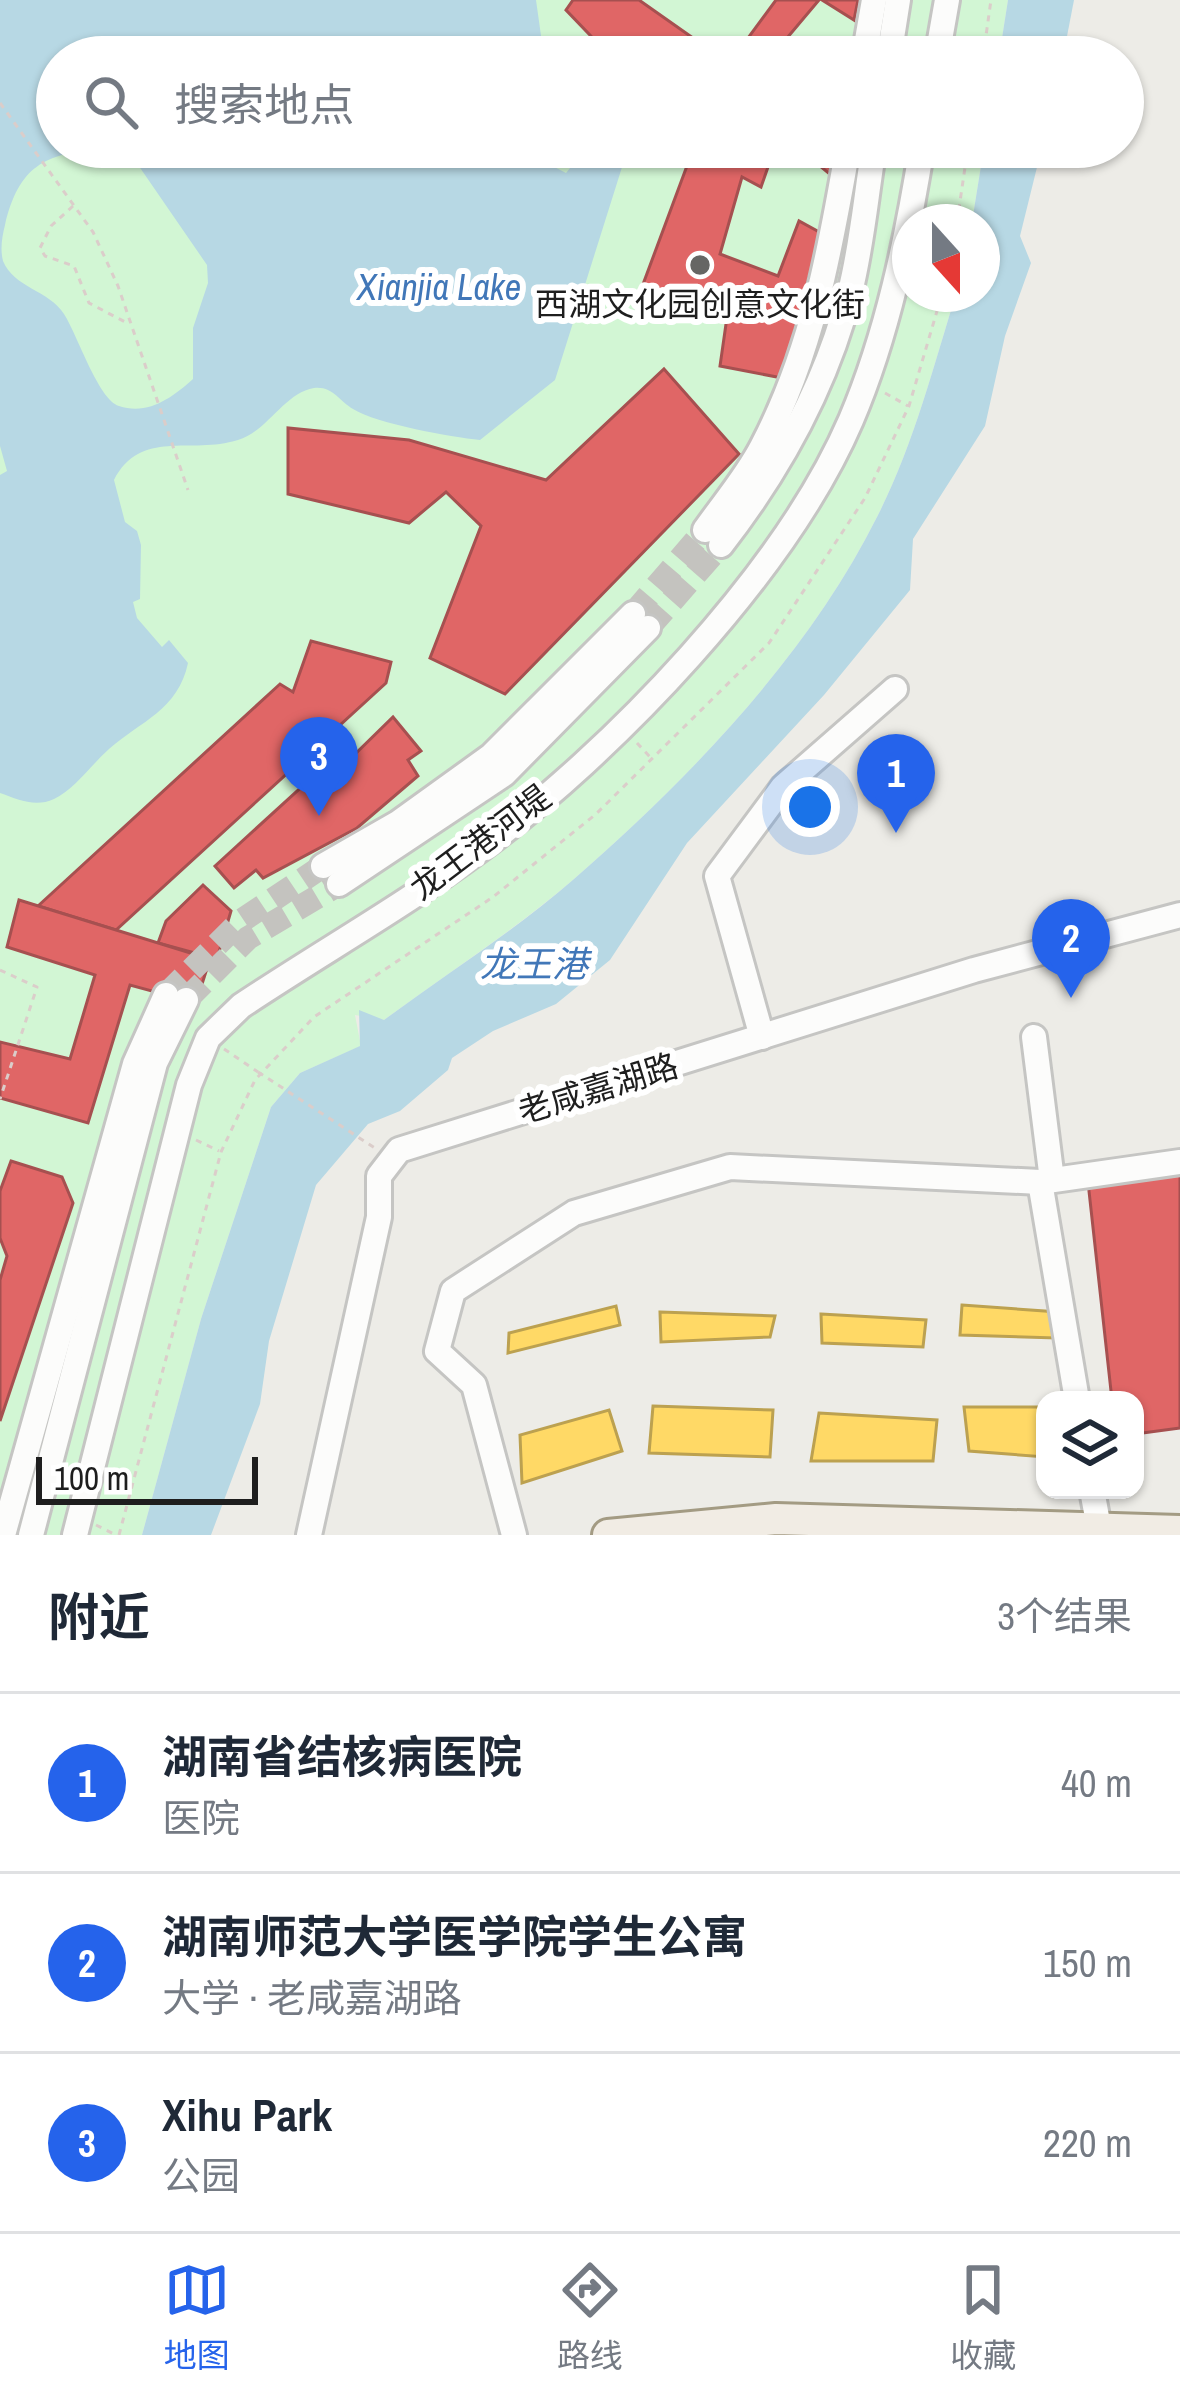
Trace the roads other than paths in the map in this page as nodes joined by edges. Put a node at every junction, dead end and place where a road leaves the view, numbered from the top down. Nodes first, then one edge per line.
1 (874, 0) edge
2 (898, 0) edge
3 (947, 0) edge
4 (868, 36) edge
5 (892, 36) edge
6 (941, 36) edge
7 (844, 168) edge
8 (871, 168) edge
9 (918, 168) edge
10 (640, 621) tunnel mouth
11 (895, 689) dead end
12 (331, 875) tunnel mouth
13 (1180, 915) edge
14 (762, 1036) junction
15 (1034, 1037) dead end
16 (1180, 1162) edge
17 (1046, 1181) junction
18 (1076, 1391) edge
19 (1094, 1499) edge
20 (1099, 1528) junction
21 (1180, 1531) edge
22 (3, 1535) edge
23 (31, 1535) edge
24 (75, 1535) edge
25 (309, 1535) edge
26 (514, 1535) edge
27 (608, 1535) edge

1 - 4 street
2 - 5 street
3 - 6 street
7 - 8 street
9 - 24 street, 龙王港河堤
10 - 12 street
11 - 14 street
13 - 14 street, 老咸嘉湖路
14 - 25 street, 老咸嘉湖路
15 - 17 street
16 - 17 street
17 - 18 street
17 - 26 street
19 - 20 street
20 - 21 main road
20 - 27 main road
22 - 23 street

